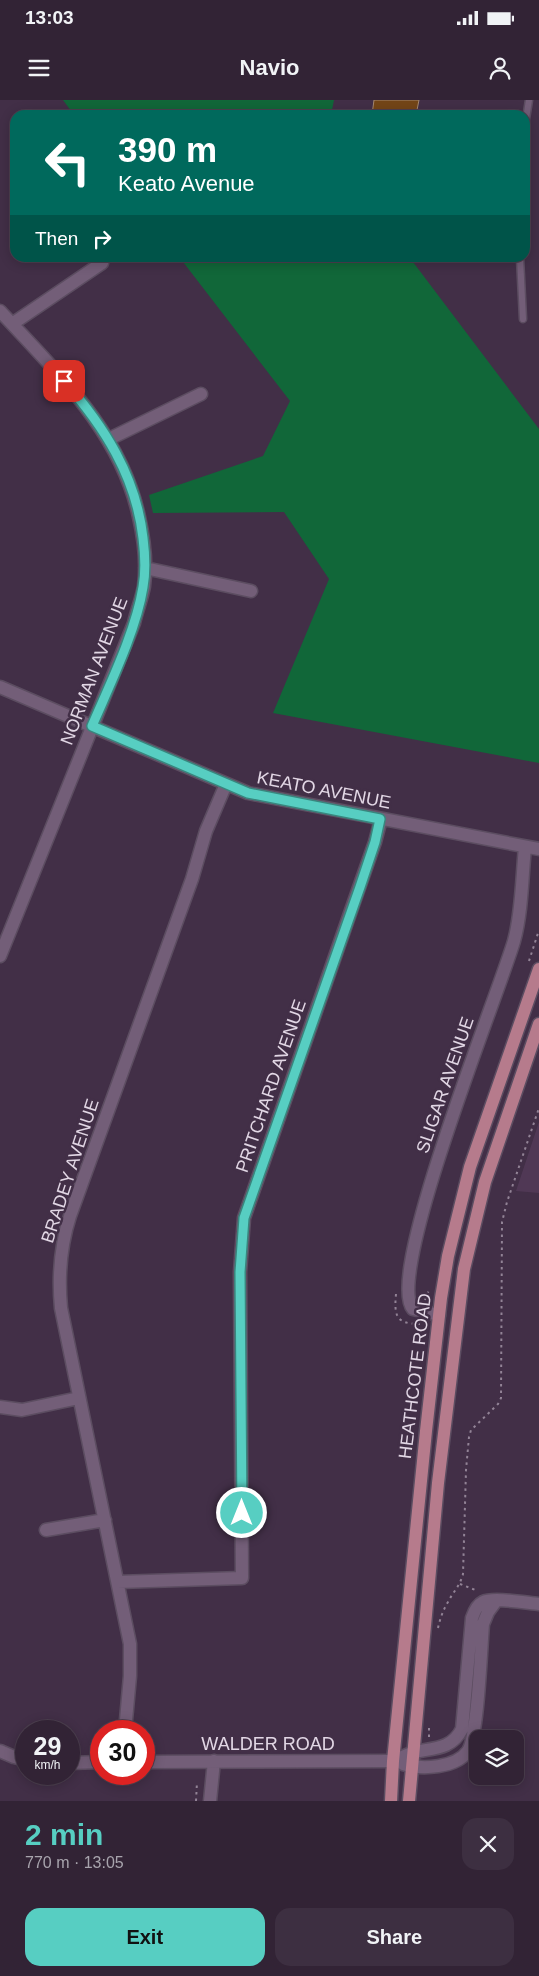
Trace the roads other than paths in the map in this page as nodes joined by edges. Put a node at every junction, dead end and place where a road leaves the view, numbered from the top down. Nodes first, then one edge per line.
1 (520, 262) edge
2 (103, 263) edge
3 (0, 311) edge
4 (523, 320) dead end
5 (12, 324) junction
6 (201, 394) dead end
7 (109, 439) junction
8 (145, 568) junction
9 (251, 591) dead end
10 (0, 687) edge
11 (92, 726) junction
12 (226, 784) junction
13 (380, 819) junction
14 (525, 847) junction
15 (539, 849) edge
16 (0, 956) edge
17 (539, 969) edge
18 (539, 1024) edge
19 (439, 1315) junction
20 (79, 1398) junction
21 (0, 1407) edge
22 (105, 1520) junction
23 (46, 1530) dead end
24 (118, 1582) junction
25 (496, 1601) junction
26 (539, 1604) edge
27 (126, 1720) edge
28 (0, 1751) edge
29 (413, 1752) junction
30 (15, 1757) edge
31 (214, 1761) junction
32 (393, 1761) junction
33 (155, 1762) edge
34 (412, 1767) junction
35 (210, 1801) edge
36 (391, 1801) edge
37 (409, 1801) edge

1 - 4 lane
2 - 5 street
3 - 5 street, NORMAN AVENUE
5 - 7 street, NORMAN AVENUE
6 - 7 street
7 - 8 street, NORMAN AVENUE
8 - 9 street
8 - 11 street, NORMAN AVENUE
10 - 11 street, KEATO AVENUE
11 - 12 street, KEATO AVENUE
11 - 16 street, NORMAN AVENUE
12 - 13 street, KEATO AVENUE
12 - 20 street, BRADEY AVENUE
13 - 14 street, KEATO AVENUE
13 - 24 street, PRITCHARD AVENUE
14 - 15 street, KEATO AVENUE
14 - 19 street, SLIGAR AVENUE
17 - 19 main road, HEATHCOTE ROAD
18 - 29 main road, HEATHCOTE ROAD
19 - 32 main road, HEATHCOTE ROAD
20 - 21 street
20 - 22 street, BRADEY AVENUE
22 - 23 street
22 - 24 street, BRADEY AVENUE
24 - 27 street, BRADEY AVENUE
25 - 26 street
25 - 29 street
25 - 34 street
28 - 30 street
29 - 32 street
29 - 34 main road, HEATHCOTE ROAD
31 - 32 street, WALDER ROAD
31 - 33 street, WALDER ROAD
31 - 35 street
32 - 34 street
32 - 36 main road, HEATHCOTE ROAD
34 - 37 main road, HEATHCOTE ROAD

